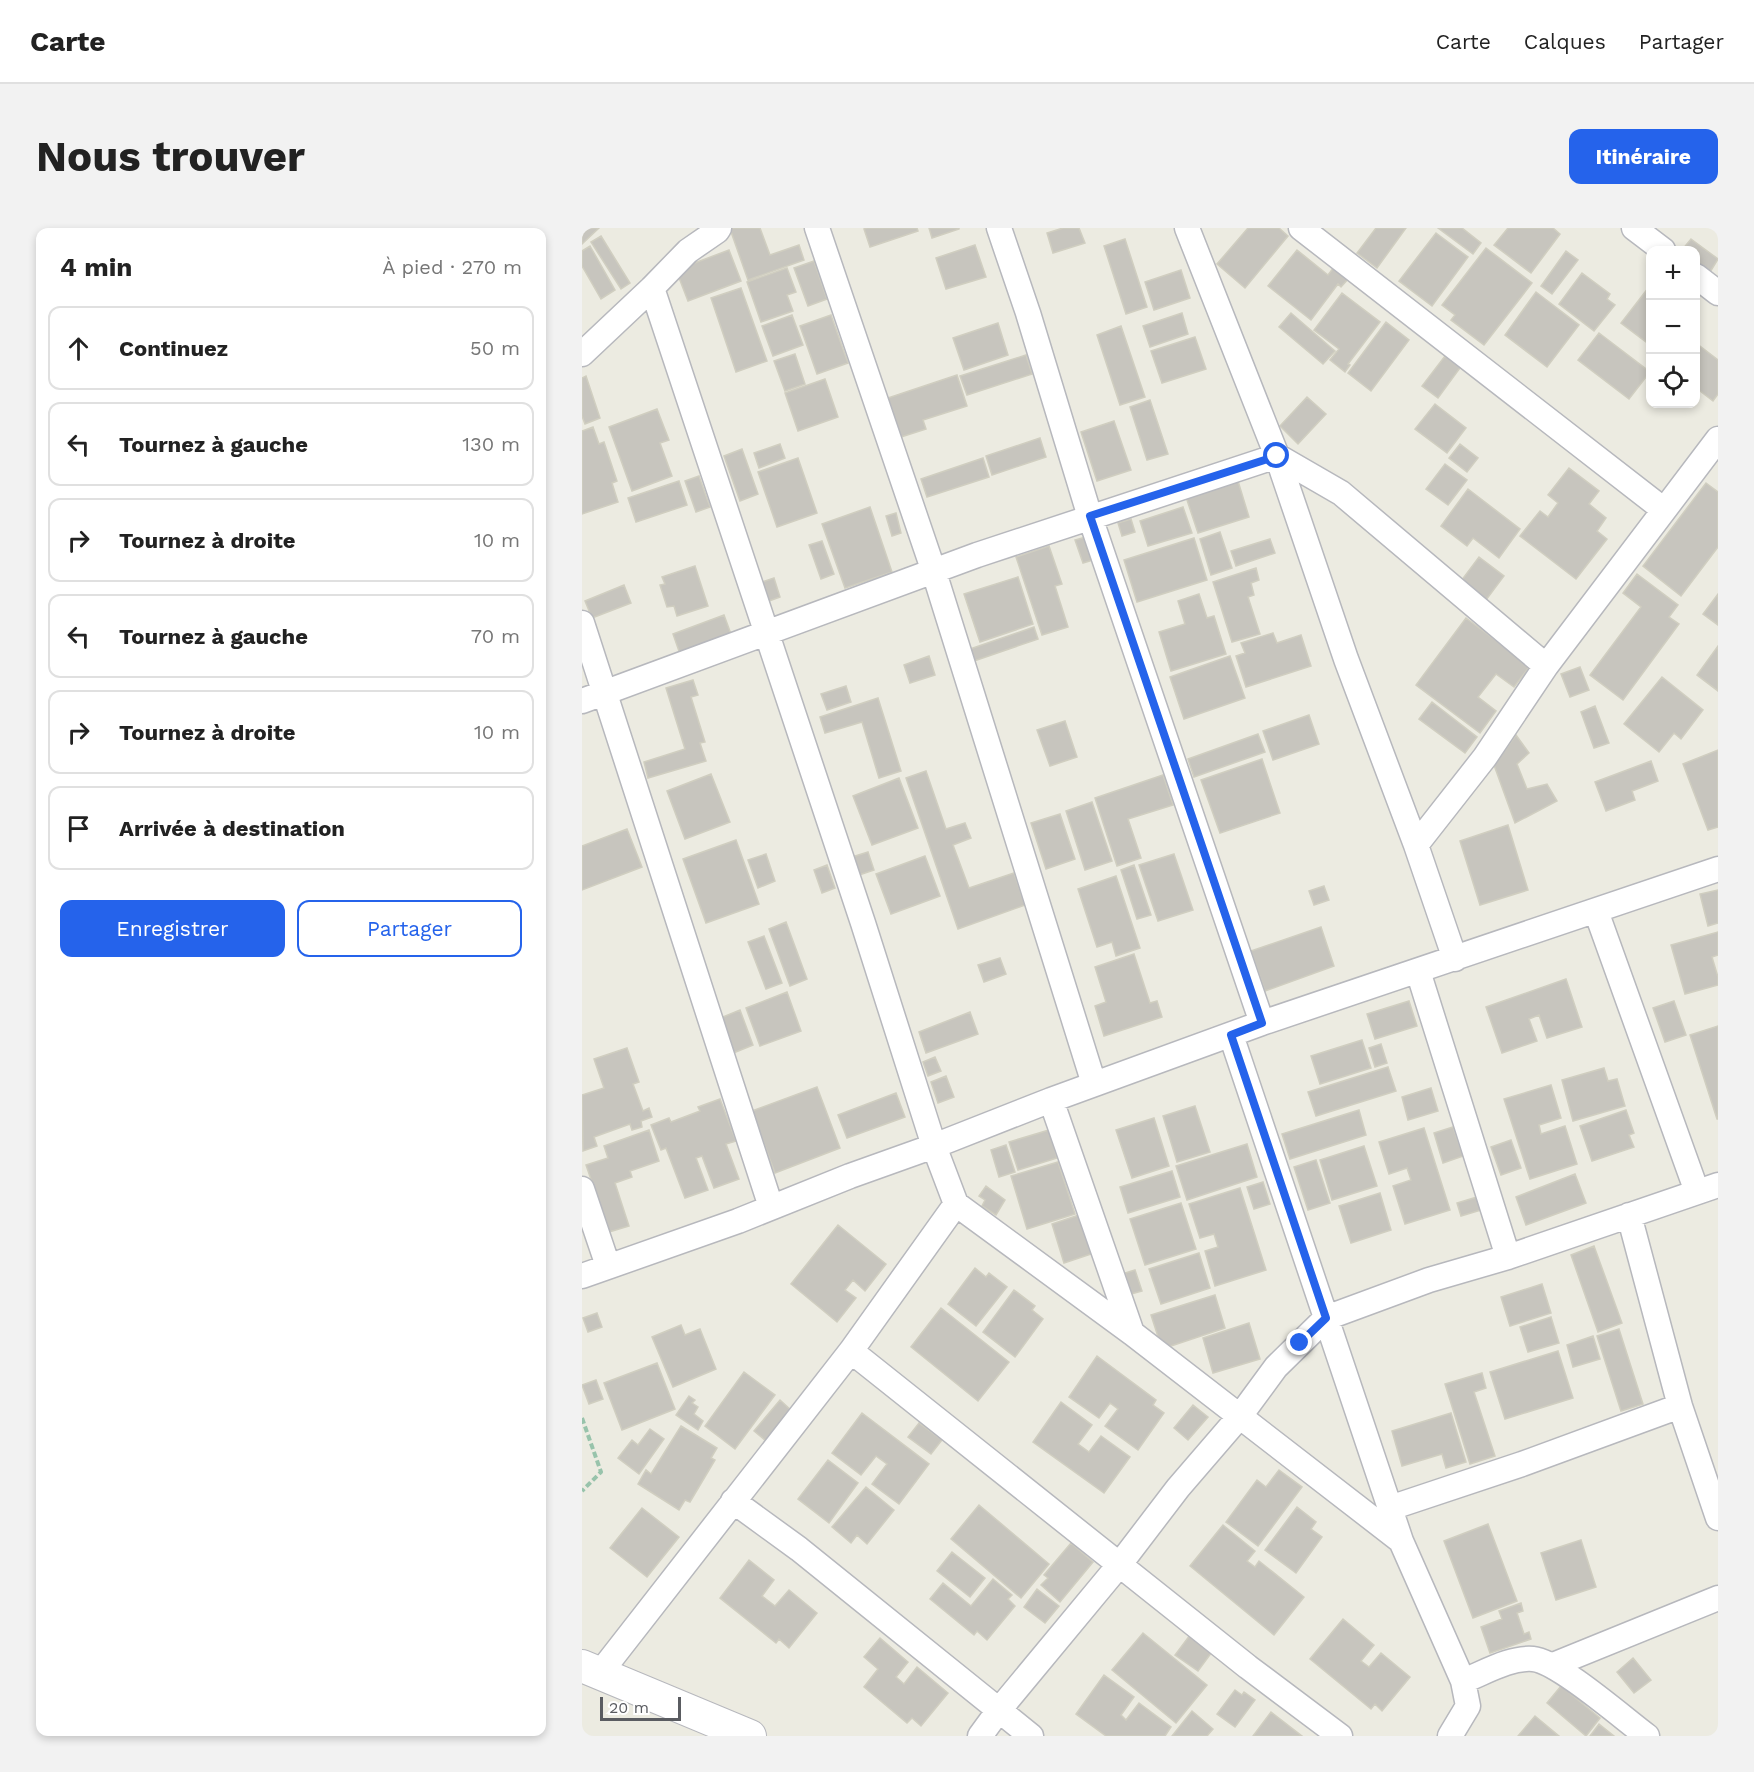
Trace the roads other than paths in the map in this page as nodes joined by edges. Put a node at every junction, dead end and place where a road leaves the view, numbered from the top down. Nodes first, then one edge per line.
1 (719, 228) edge
2 (817, 228) edge
3 (999, 228) edge
4 (1301, 228) edge
5 (1634, 228) edge
6 (1191, 231) edge
7 (1658, 246) edge
8 (1700, 280) edge
9 (652, 288) junction
10 (1718, 293) edge
11 (582, 354) edge
12 (1718, 439) edge
13 (1277, 456) junction
14 (1664, 510) junction
15 (1090, 516) junction
16 (934, 572) junction
17 (582, 623) edge
18 (766, 633) junction
19 (1546, 666) junction
20 (605, 693) junction
21 (582, 701) edge
22 (1416, 845) junction
23 (1718, 869) edge
24 (1596, 911) junction
25 (1455, 959) junction
26 (1418, 971) junction
27 (1262, 1023) junction
28 (1231, 1035) junction
29 (1094, 1084) junction
30 (1051, 1100) junction
31 (934, 1146) junction
32 (1708, 1188) edge
33 (582, 1189) edge
34 (956, 1204) junction
35 (771, 1207) junction
36 (1629, 1215) junction
37 (1508, 1257) junction
38 (608, 1266) junction
39 (582, 1276) edge
40 (1326, 1318) junction
41 (1132, 1333) junction
42 (851, 1351) junction
43 (1680, 1406) junction
44 (1240, 1416) junction
45 (733, 1501) junction
46 (1390, 1508) junction
47 (1718, 1518) edge
48 (1401, 1541) junction
49 (1120, 1564) junction
50 (1718, 1598) edge
51 (1553, 1665) junction
52 (591, 1669) edge
53 (1463, 1681) junction
54 (999, 1710) junction
55 (750, 1736) edge
56 (980, 1736) edge
57 (1031, 1736) edge
58 (1340, 1736) edge
59 (1450, 1736) edge
60 (1647, 1736) edge

1 - 9 street
2 - 16 street
3 - 15 street
4 - 14 street
5 - 7 street
6 - 13 street
8 - 10 street
9 - 11 street
9 - 18 street
12 - 14 street
13 - 15 street
13 - 19 street
13 - 22 street
14 - 19 street
15 - 16 street
15 - 27 street
16 - 18 street
16 - 29 street
17 - 20 street
18 - 20 street
18 - 31 street
19 - 22 street
20 - 21 street
20 - 35 street
22 - 25 street
23 - 24 street
24 - 25 street
24 - 32 street
25 - 26 street
26 - 27 street
26 - 37 street
27 - 28 street
28 - 29 street
28 - 40 street
29 - 30 street
30 - 31 street
30 - 41 street
31 - 34 street
31 - 35 street
32 - 36 street
33 - 38 street
34 - 41 street
34 - 42 street
35 - 38 street
36 - 37 street
36 - 43 street
37 - 40 street
38 - 39 street
40 - 44 street
40 - 46 street
41 - 44 street
42 - 45 street
42 - 49 street
43 - 46 street
43 - 47 street
44 - 48 street
44 - 49 street
45 - 52 street
45 - 54 street
46 - 48 street
48 - 53 street
49 - 54 street
49 - 58 street
50 - 51 street
51 - 53 street
51 - 60 street
52 - 55 street
53 - 59 street
54 - 56 street
54 - 57 street

